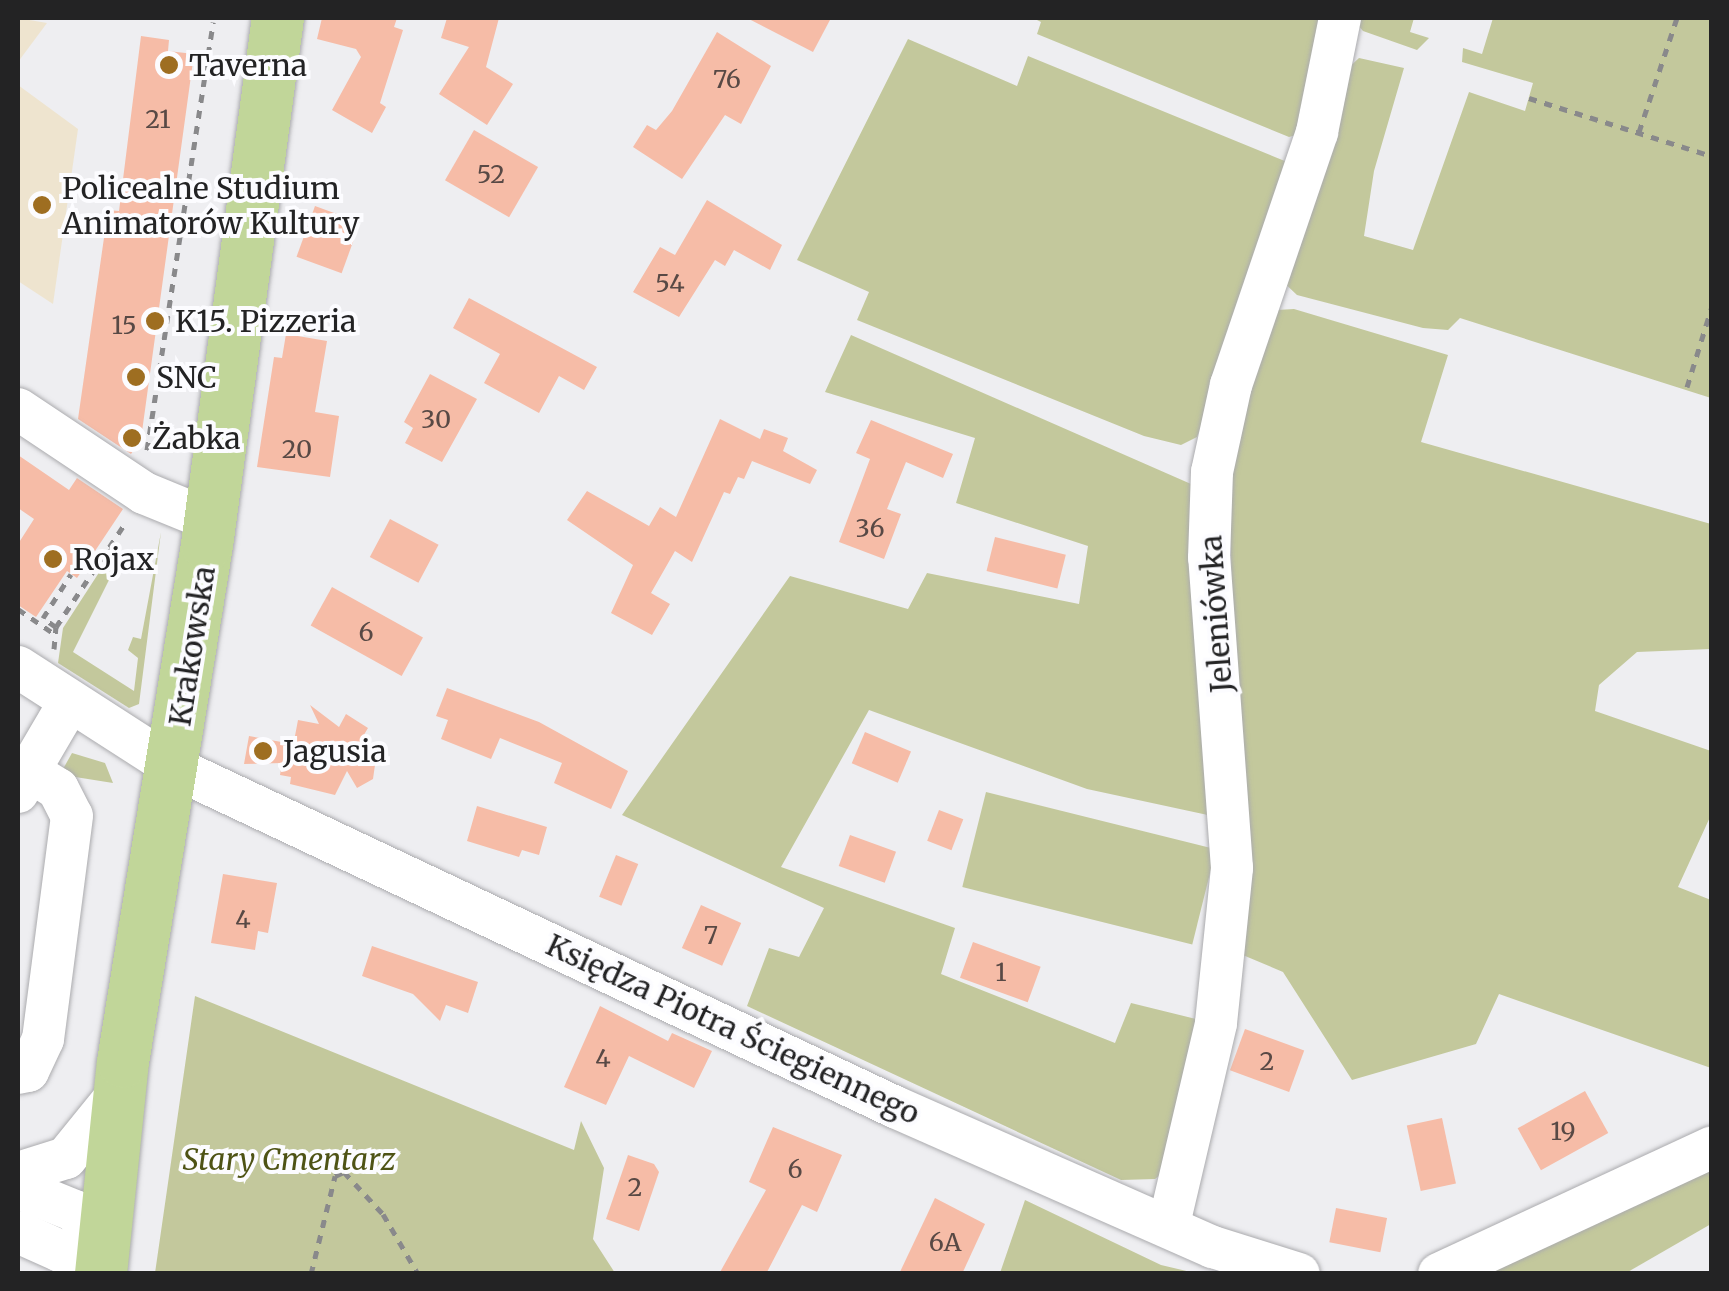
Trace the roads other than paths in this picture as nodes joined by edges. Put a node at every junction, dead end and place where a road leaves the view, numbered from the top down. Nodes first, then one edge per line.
1 (278, 18) edge
2 (1340, 18) edge
3 (18, 409) edge
4 (210, 520) junction
5 (18, 668) edge
6 (70, 701) junction
7 (174, 767) junction
8 (23, 782) edge
9 (18, 1072) edge
10 (121, 1090) junction
11 (1712, 1147) edge
12 (18, 1173) edge
13 (18, 1188) edge
14 (1169, 1224) junction
15 (18, 1233) edge
16 (103, 1261) edge
17 (44, 1274) edge
18 (1299, 1274) edge
19 (1439, 1274) edge

1 - 4 main road, Krakowska
2 - 14 street, Jeleniówka
3 - 4 street
4 - 7 main road, Krakowska
5 - 6 street, Księdza Piotra Ściegiennego
6 - 7 street, Księdza Piotra Ściegiennego
6 - 8 street
7 - 10 main road, Krakowska
7 - 14 street, Księdza Piotra Ściegiennego
8 - 9 street
10 - 12 street
10 - 16 main road, Krakowska
11 - 19 street
13 - 16 street
14 - 18 street, Księdza Piotra Ściegiennego
15 - 16 street
15 - 17 street

